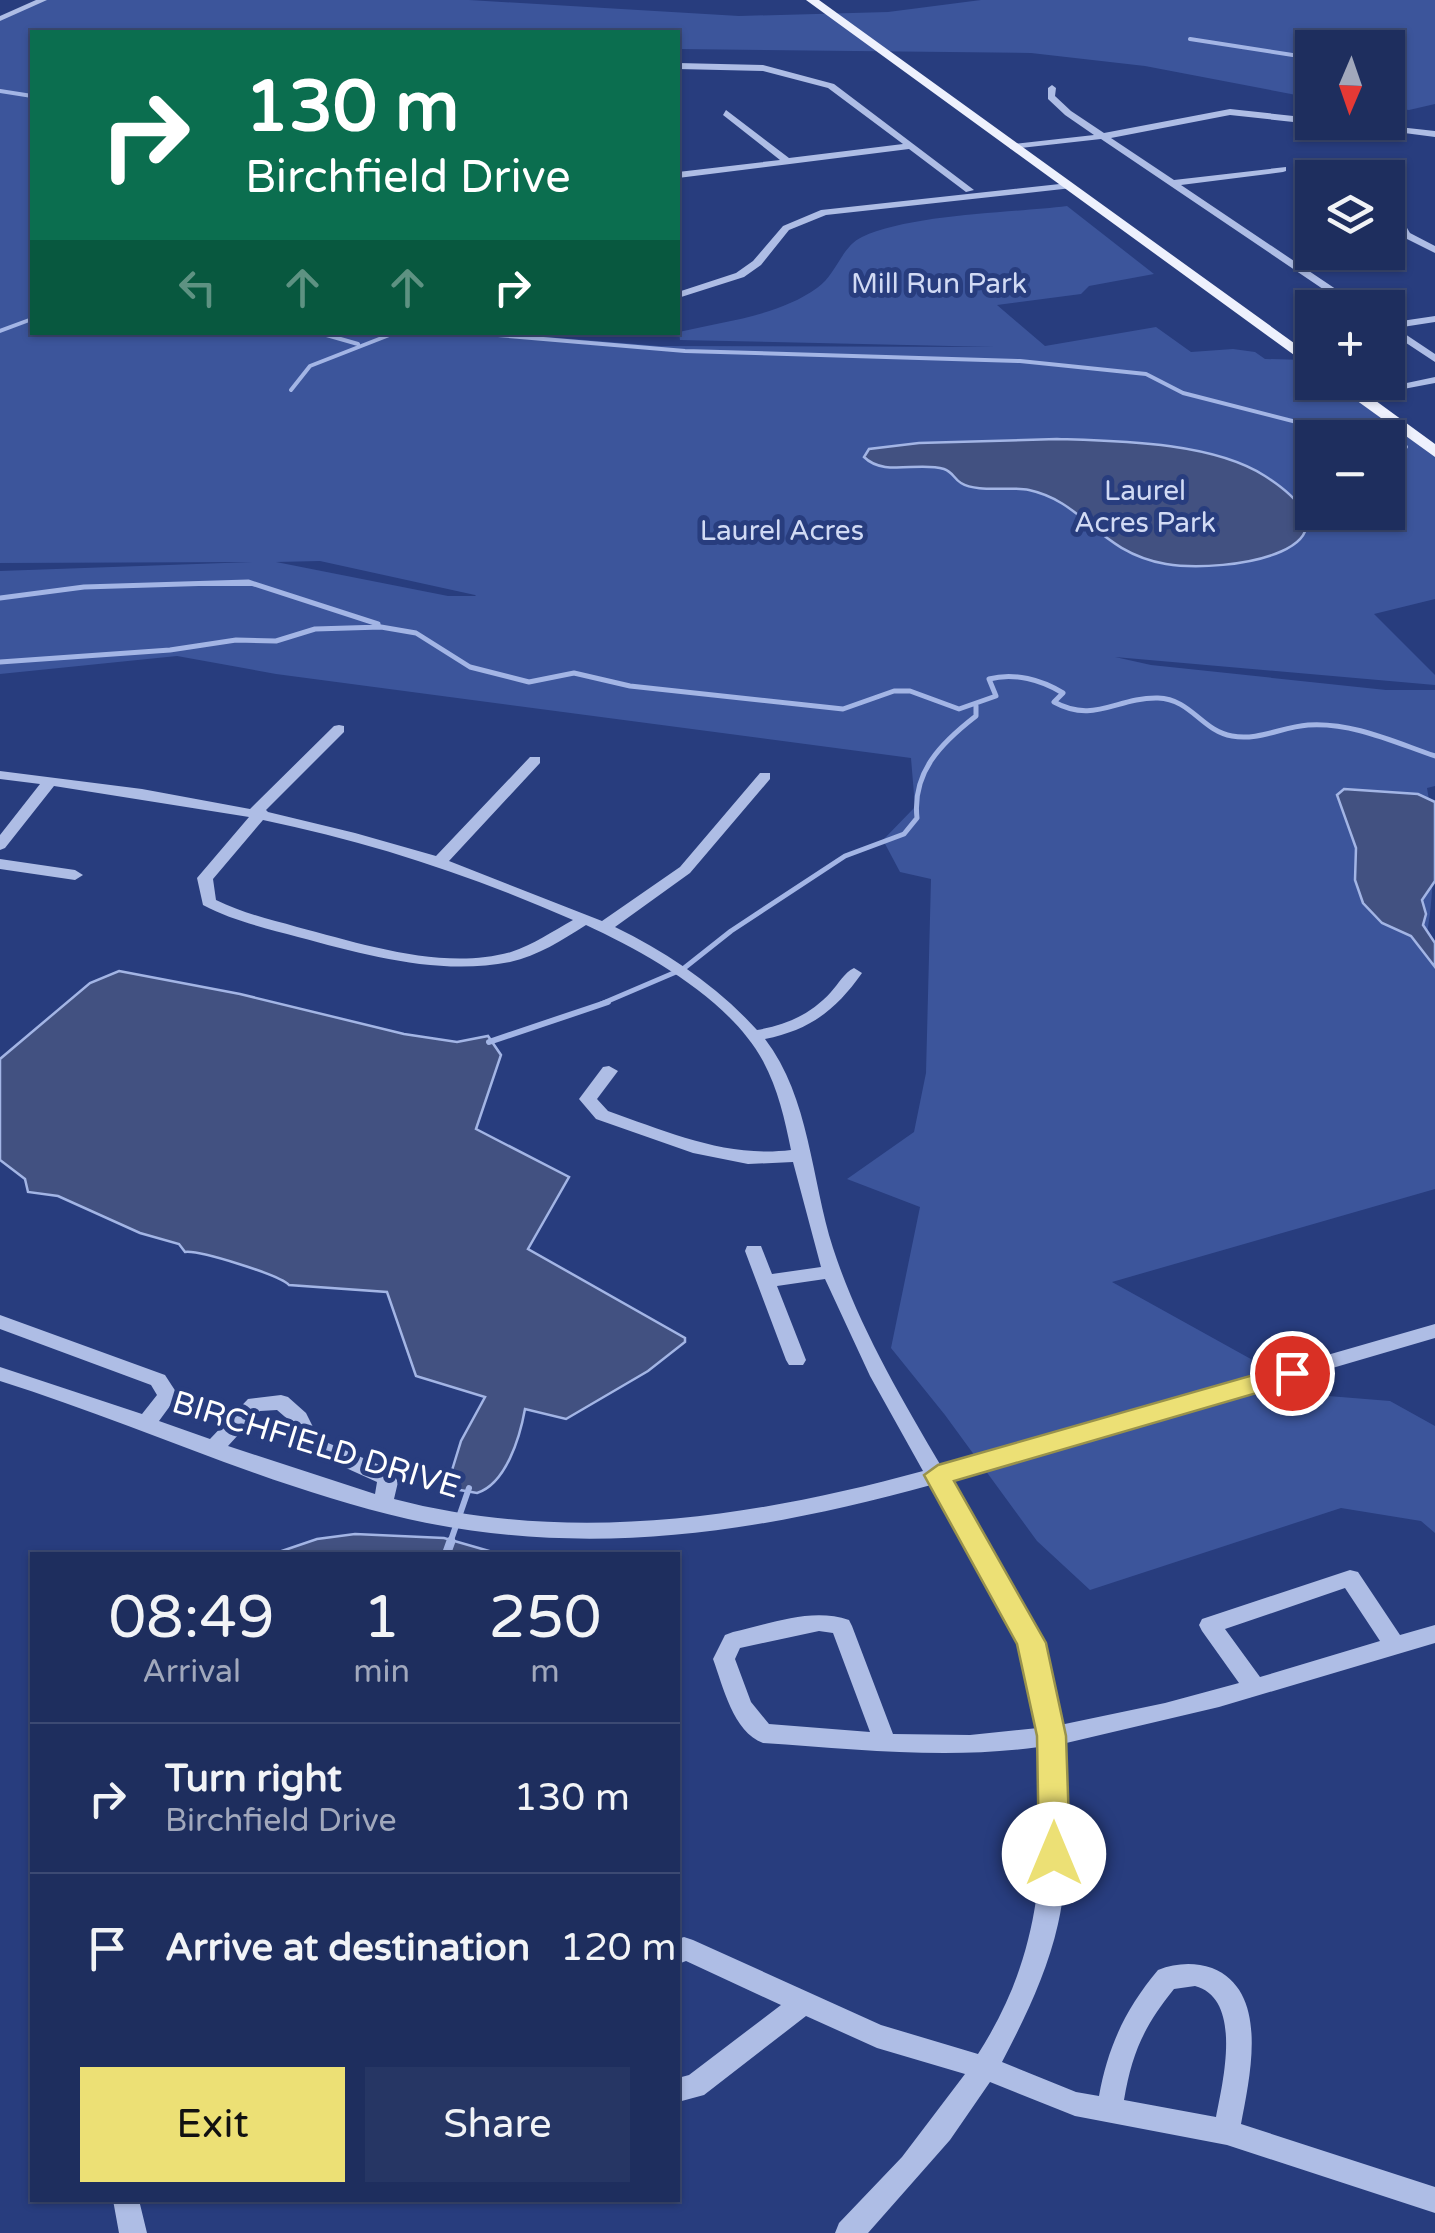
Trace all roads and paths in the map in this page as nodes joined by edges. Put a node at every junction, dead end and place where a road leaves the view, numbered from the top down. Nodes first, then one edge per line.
1 (43, 0) edge
2 (812, 0) edge
3 (0, 19) edge
4 (680, 66) edge
5 (1052, 88) dead end
6 (726, 113) dead end
7 (1295, 119) edge
8 (1405, 131) edge
9 (1435, 134) edge
10 (1105, 136) junction
11 (912, 146) junction
12 (1014, 147) junction
13 (787, 161) junction
14 (1283, 169) dead end
15 (680, 174) edge
16 (1062, 183) junction
17 (1172, 183) junction
18 (969, 190) junction
19 (890, 202) junction
20 (1405, 233) edge
21 (1435, 250) edge
22 (1332, 290) edge
23 (680, 294) edge
24 (1435, 320) edge
25 (1405, 324) edge
26 (1405, 338) edge
27 (1295, 351) edge
28 (1435, 358) edge
29 (1435, 380) edge
30 (1405, 386) edge
31 (1363, 400) edge
32 (1435, 452) edge
33 (339, 729) dead end
34 (535, 760) dead end
35 (0, 775) edge
36 (765, 776) dead end
37 (50, 781) junction
38 (258, 813) junction
39 (0, 845) edge
40 (439, 862) junction
41 (0, 864) edge
42 (75, 875) dead end
43 (585, 919) junction
44 (604, 927) junction
45 (854, 974) dead end
46 (753, 1036) junction
47 (609, 1070) dead end
48 (801, 1155) junction
49 (754, 1251) dead end
50 (832, 1272) junction
51 (766, 1281) junction
52 (0, 1322) edge
53 (1435, 1331) edge
54 (796, 1360) dead end
55 (0, 1374) edge
56 (144, 1424) junction
57 (215, 1447) junction
58 (938, 1475) junction
59 (382, 1503) junction
60 (1435, 1634) edge
61 (1396, 1645) junction
62 (1254, 1686) junction
63 (1052, 1736) junction
64 (884, 1740) junction
65 (680, 1951) edge
66 (802, 2004) junction
67 (984, 2069) junction
68 (680, 2090) edge
69 (1108, 2112) junction
70 (1228, 2132) junction
71 (1435, 2200) edge
72 (126, 2202) edge
73 (134, 2233) edge
74 (850, 2233) edge

1 - 3 street
2 - 12 main road
4 - 11 street
5 - 10 street
6 - 13 street
7 - 10 street
8 - 9 street
10 - 12 street
10 - 17 street
11 - 13 street
11 - 18 street
12 - 16 main road
13 - 15 street
14 - 17 street
16 - 18 street
16 - 19 street
16 - 27 main road
17 - 22 street
18 - 19 street
19 - 23 street
20 - 21 street
24 - 25 street
26 - 28 street
29 - 30 street
31 - 32 main road
33 - 38 street
34 - 40 street
35 - 37 street
36 - 44 street
37 - 38 street
37 - 39 street
38 - 40 street
38 - 43 street
40 - 43 street
41 - 42 street
43 - 44 street
44 - 46 street
45 - 46 street
46 - 48 street
47 - 48 street
48 - 50 street
49 - 51 street
50 - 51 street
50 - 58 street
51 - 54 street
52 - 56 street
53 - 58 street, BIRCHFIELD DRIVE
55 - 56 street, BIRCHFIELD DRIVE
56 - 57 street, BIRCHFIELD DRIVE
57 - 59 street, BIRCHFIELD DRIVE
57 - 59 street
58 - 59 street, BIRCHFIELD DRIVE
58 - 63 street
60 - 61 street
61 - 62 street
61 - 62 street
62 - 63 street
63 - 64 street
63 - 67 street
64 - 64 street
65 - 66 street
66 - 67 street
66 - 68 street
67 - 69 street
67 - 74 street
69 - 70 street
69 - 70 street
70 - 71 street
72 - 73 street

